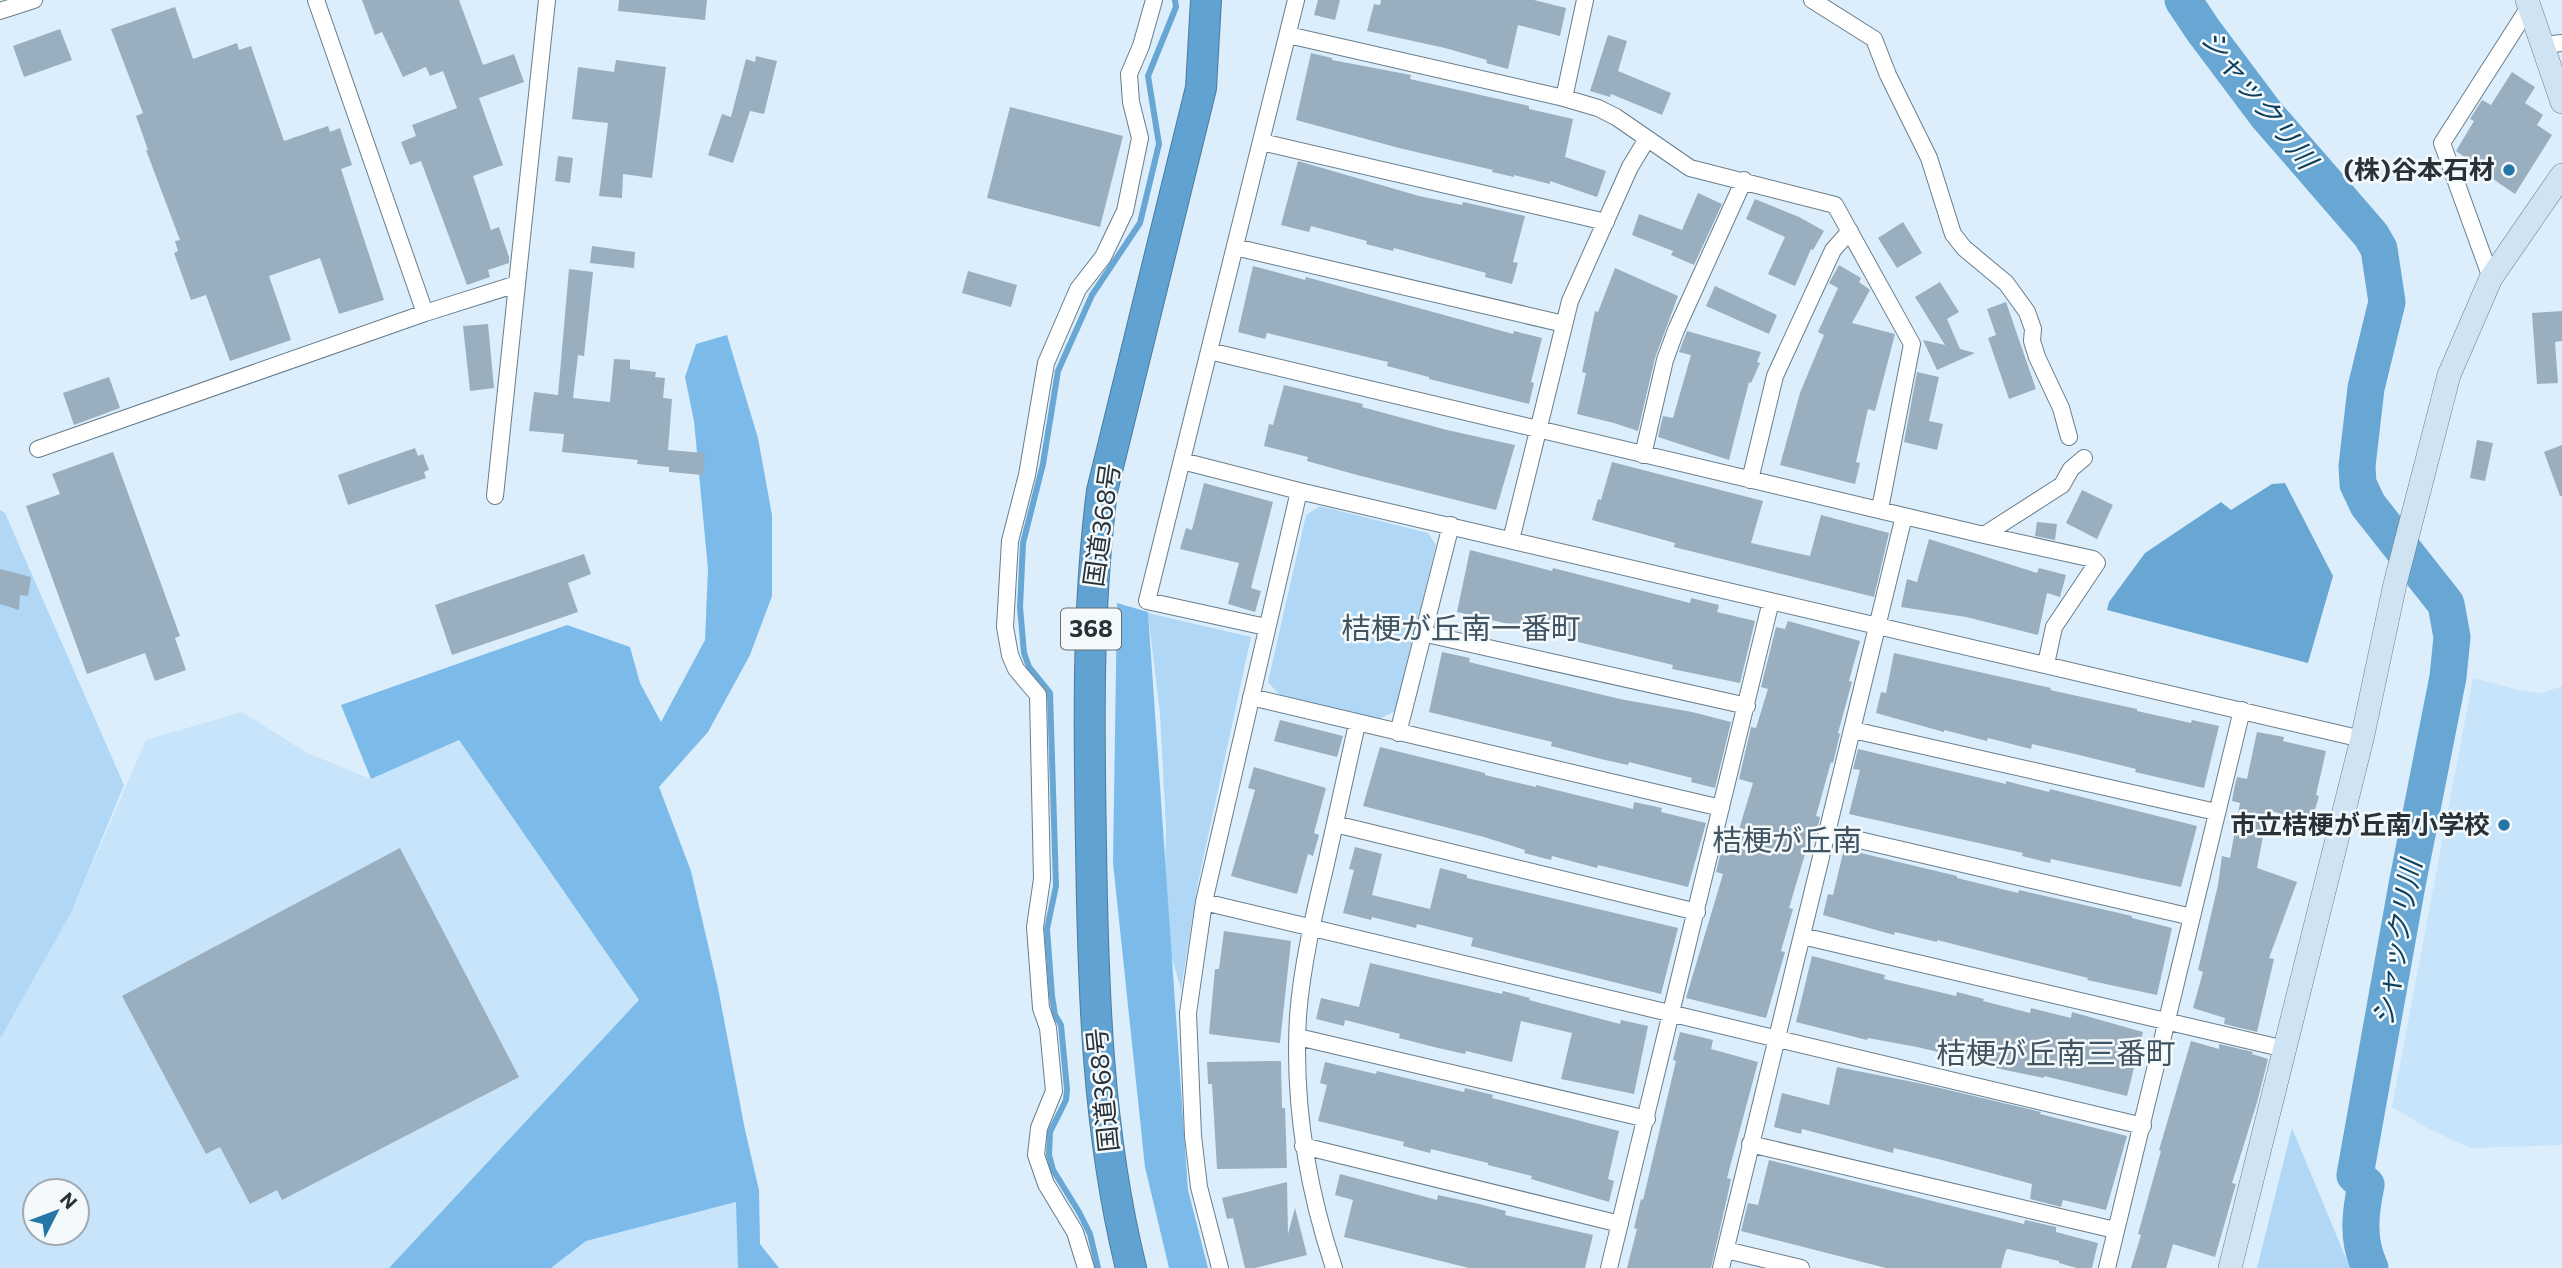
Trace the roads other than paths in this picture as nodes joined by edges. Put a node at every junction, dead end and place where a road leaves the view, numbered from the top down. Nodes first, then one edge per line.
1 (33, 0) edge
2 (316, 0) edge
3 (547, 0) edge
4 (1154, 0) edge
5 (1206, 0) edge
6 (1296, 0) edge
7 (1585, 0) edge
8 (1812, 0) edge
9 (2528, 3) edge
10 (0, 11) edge
11 (1288, 35) junction
12 (2552, 44) edge
13 (1564, 98) junction
14 (2562, 102) edge
15 (1647, 139) junction
16 (1261, 142) junction
17 (2562, 174) edge
18 (1744, 180) junction
19 (1606, 222) junction
20 (1850, 231) junction
21 (1235, 247) junction
22 (2491, 278) junction
23 (517, 284) junction
24 (425, 313) junction
25 (1564, 324) junction
26 (1209, 351) junction
27 (1537, 430) junction
28 (2069, 437) dead end
29 (38, 449) dead end
30 (1643, 455) junction
31 (2084, 458) dead end
32 (1182, 461) junction
33 (1750, 480) junction
34 (1299, 491) junction
35 (495, 496) dead end
36 (1880, 509) junction
37 (1904, 516) junction
38 (1451, 526) junction
39 (1984, 535) junction
40 (1511, 540) junction
41 (1771, 601) junction
42 (1266, 627) junction
43 (1877, 627) junction
44 (1422, 633) junction
45 (2046, 664) junction
46 (1251, 697) junction
47 (1747, 706) junction
48 (2242, 710) junction
49 (1357, 724) junction
50 (1853, 730) junction
51 (1398, 733) junction
52 (2362, 739) junction
53 (1721, 808) junction
54 (2216, 811) junction
55 (1335, 824) junction
56 (1829, 833) junction
57 (1204, 902) junction
58 (1697, 912) junction
59 (2192, 917) junction
60 (1311, 928) junction
61 (1802, 936) junction
62 (1671, 1014) junction
63 (2166, 1021) junction
64 (1298, 1037) junction
65 (1777, 1040) junction
66 (2286, 1049) junction
67 (1647, 1119) junction
68 (2143, 1126) junction
69 (1750, 1144) junction
70 (1303, 1146) junction
71 (1620, 1224) junction
72 (2115, 1230) junction
73 (1726, 1250) junction
74 (1334, 1267) edge
75 (1086, 1268) edge
76 (1131, 1268) edge
77 (1220, 1268) edge
78 (1609, 1268) edge
79 (1721, 1268) edge
80 (1801, 1268) edge
81 (2107, 1268) edge
82 (2230, 1268) edge

1 - 10 street
2 - 24 street
3 - 23 street
4 - 75 street
5 - 76 highway, 国道368号 / 368
6 - 11 street
7 - 13 street
8 - 28 street
9 - 12 street
9 - 22 street
11 - 13 street
11 - 16 street
12 - 14 street
13 - 15 street
15 - 18 street
15 - 19 street
16 - 19 street
16 - 21 street
17 - 22 street
18 - 20 street
18 - 30 street
19 - 25 street
20 - 33 street
20 - 36 street
21 - 25 street
21 - 26 street
22 - 52 street
23 - 24 street
23 - 35 street
24 - 29 street
25 - 27 street
26 - 27 street
26 - 32 street
27 - 30 street
27 - 40 street
30 - 33 street
31 - 39 street
32 - 34 street
32 - 42 street
33 - 36 street
34 - 38 street
34 - 42 street
36 - 37 street
37 - 39 street
37 - 43 street
38 - 40 street
38 - 44 street
39 - 45 street
40 - 41 street
41 - 43 street
41 - 47 street
42 - 46 street
43 - 45 street
43 - 50 street
44 - 47 street
44 - 51 street
45 - 48 street
46 - 49 street
46 - 57 street
47 - 53 street
48 - 52 street
48 - 54 street
49 - 51 street
49 - 55 street
50 - 54 street
50 - 56 street
51 - 53 street
52 - 66 street
53 - 58 street
54 - 59 street
55 - 58 street
55 - 60 street
56 - 59 street
56 - 61 street
57 - 60 street
57 - 77 street
58 - 62 street
59 - 63 street
60 - 62 street
60 - 64 street
61 - 63 street
61 - 65 street
62 - 65 street
62 - 67 street
63 - 66 street
63 - 68 street
64 - 67 street
64 - 70 street
65 - 68 street
65 - 69 street
66 - 82 street
67 - 71 street
68 - 72 street
69 - 72 street
69 - 73 street
70 - 71 street
70 - 74 street
71 - 78 street
72 - 81 street
73 - 79 street
73 - 80 street

